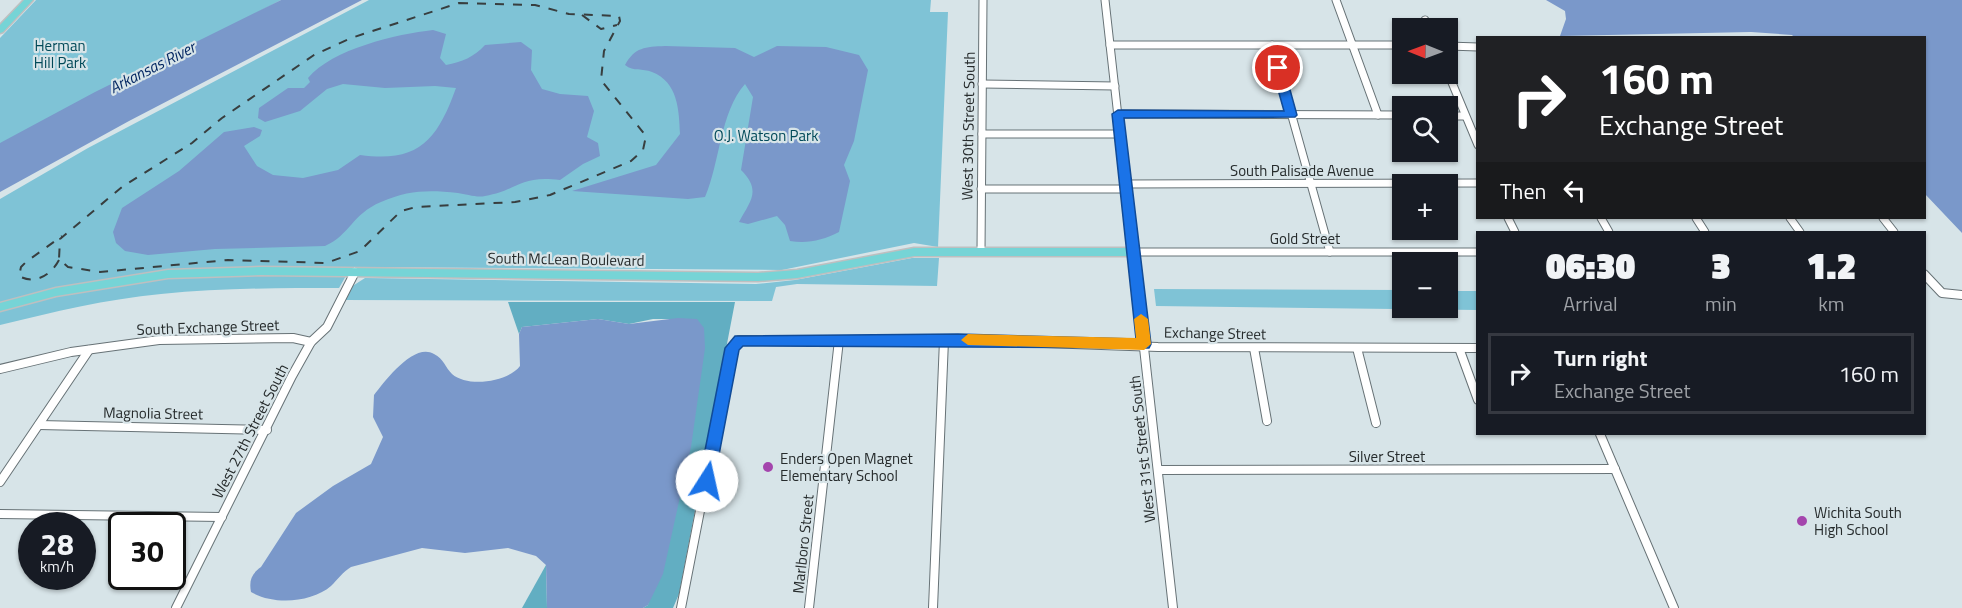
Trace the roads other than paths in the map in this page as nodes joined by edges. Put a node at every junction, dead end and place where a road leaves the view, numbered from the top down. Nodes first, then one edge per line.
1 (29, 0) edge
2 (983, 0) edge
3 (1105, 0) edge
4 (1335, 0) edge
5 (0, 30) edge
6 (1110, 45) junction
7 (1272, 45) junction
8 (1353, 45) junction
9 (1392, 45) edge
10 (1458, 46) edge
11 (1476, 47) edge
12 (982, 84) junction
13 (1452, 84) edge
14 (1115, 86) junction
15 (1118, 114) junction
16 (1291, 115) junction
17 (1378, 115) junction
18 (1392, 115) edge
19 (1458, 116) edge
20 (1465, 116) junction
21 (982, 134) junction
22 (1120, 134) junction
23 (1476, 139) edge
24 (1476, 183) edge
25 (1312, 184) junction
26 (1126, 187) junction
27 (981, 189) junction
28 (1884, 219) edge
29 (1893, 231) edge
30 (981, 251) junction
31 (1133, 252) junction
32 (1330, 252) junction
33 (1476, 252) edge
34 (355, 272) junction
35 (1926, 276) edge
36 (1962, 295) edge
37 (0, 307) edge
38 (839, 340) junction
39 (944, 340) junction
40 (311, 342) junction
41 (1144, 344) junction
42 (1254, 348) junction
43 (1357, 348) junction
44 (1459, 348) junction
45 (1476, 348) edge
46 (90, 350) junction
47 (0, 369) edge
48 (1476, 395) edge
49 (1267, 421) dead end
50 (1376, 423) dead end
51 (39, 425) junction
52 (267, 429) junction
53 (1600, 435) edge
54 (1615, 469) junction
55 (1158, 470) junction
56 (0, 482) edge
57 (0, 514) edge
58 (222, 517) junction
59 (176, 608) edge
60 (681, 608) edge
61 (809, 608) edge
62 (933, 608) edge
63 (1173, 608) edge
64 (1674, 608) edge

1 - 5 main road
2 - 12 street, West 30th Street South
3 - 6 street, West 31st Street South
4 - 8 street
6 - 7 street
6 - 14 street, West 31st Street South
7 - 8 street
7 - 16 street
8 - 9 street
8 - 17 street
10 - 11 street
12 - 14 street
12 - 21 street, West 30th Street South
13 - 20 street
14 - 15 street, West 31st Street South
15 - 16 street
15 - 22 street, West 31st Street South
16 - 17 street
16 - 25 street
17 - 18 street
19 - 20 street
20 - 23 street
21 - 22 street
21 - 27 street, West 30th Street South
22 - 26 street, West 31st Street South
24 - 25 street, South Palisade Avenue
25 - 26 street, South Palisade Avenue
25 - 32 street
26 - 27 street, South Palisade Avenue
26 - 31 street, West 31st Street South
27 - 30 street, West 30th Street South
28 - 29 street
30 - 31 main road, South McLean Boulevard
30 - 34 main road, South McLean Boulevard
31 - 32 street, Gold Street
31 - 41 street, West 31st Street South
32 - 33 street, Gold Street
34 - 37 main road, South McLean Boulevard
34 - 40 street, West 27th Street South
35 - 36 street
38 - 39 street, Exchange Street
38 - 60 street, Exchange Street
38 - 61 street, Marlboro Street
39 - 41 street, Exchange Street
39 - 62 street
40 - 46 street, South Exchange Street
40 - 52 street, West 27th Street South
41 - 42 street, Exchange Street
41 - 55 street, West 31st Street South
42 - 43 street, Exchange Street
42 - 49 street
43 - 44 street, Exchange Street
43 - 50 street
44 - 45 street, Exchange Street
44 - 48 street
46 - 47 street, South Exchange Street
46 - 51 street
51 - 52 street, Magnolia Street
51 - 56 street
52 - 58 street, West 27th Street South
53 - 54 street
54 - 55 street, Silver Street
54 - 64 street
55 - 63 street, West 31st Street South
57 - 58 street
58 - 59 street, West 27th Street South

